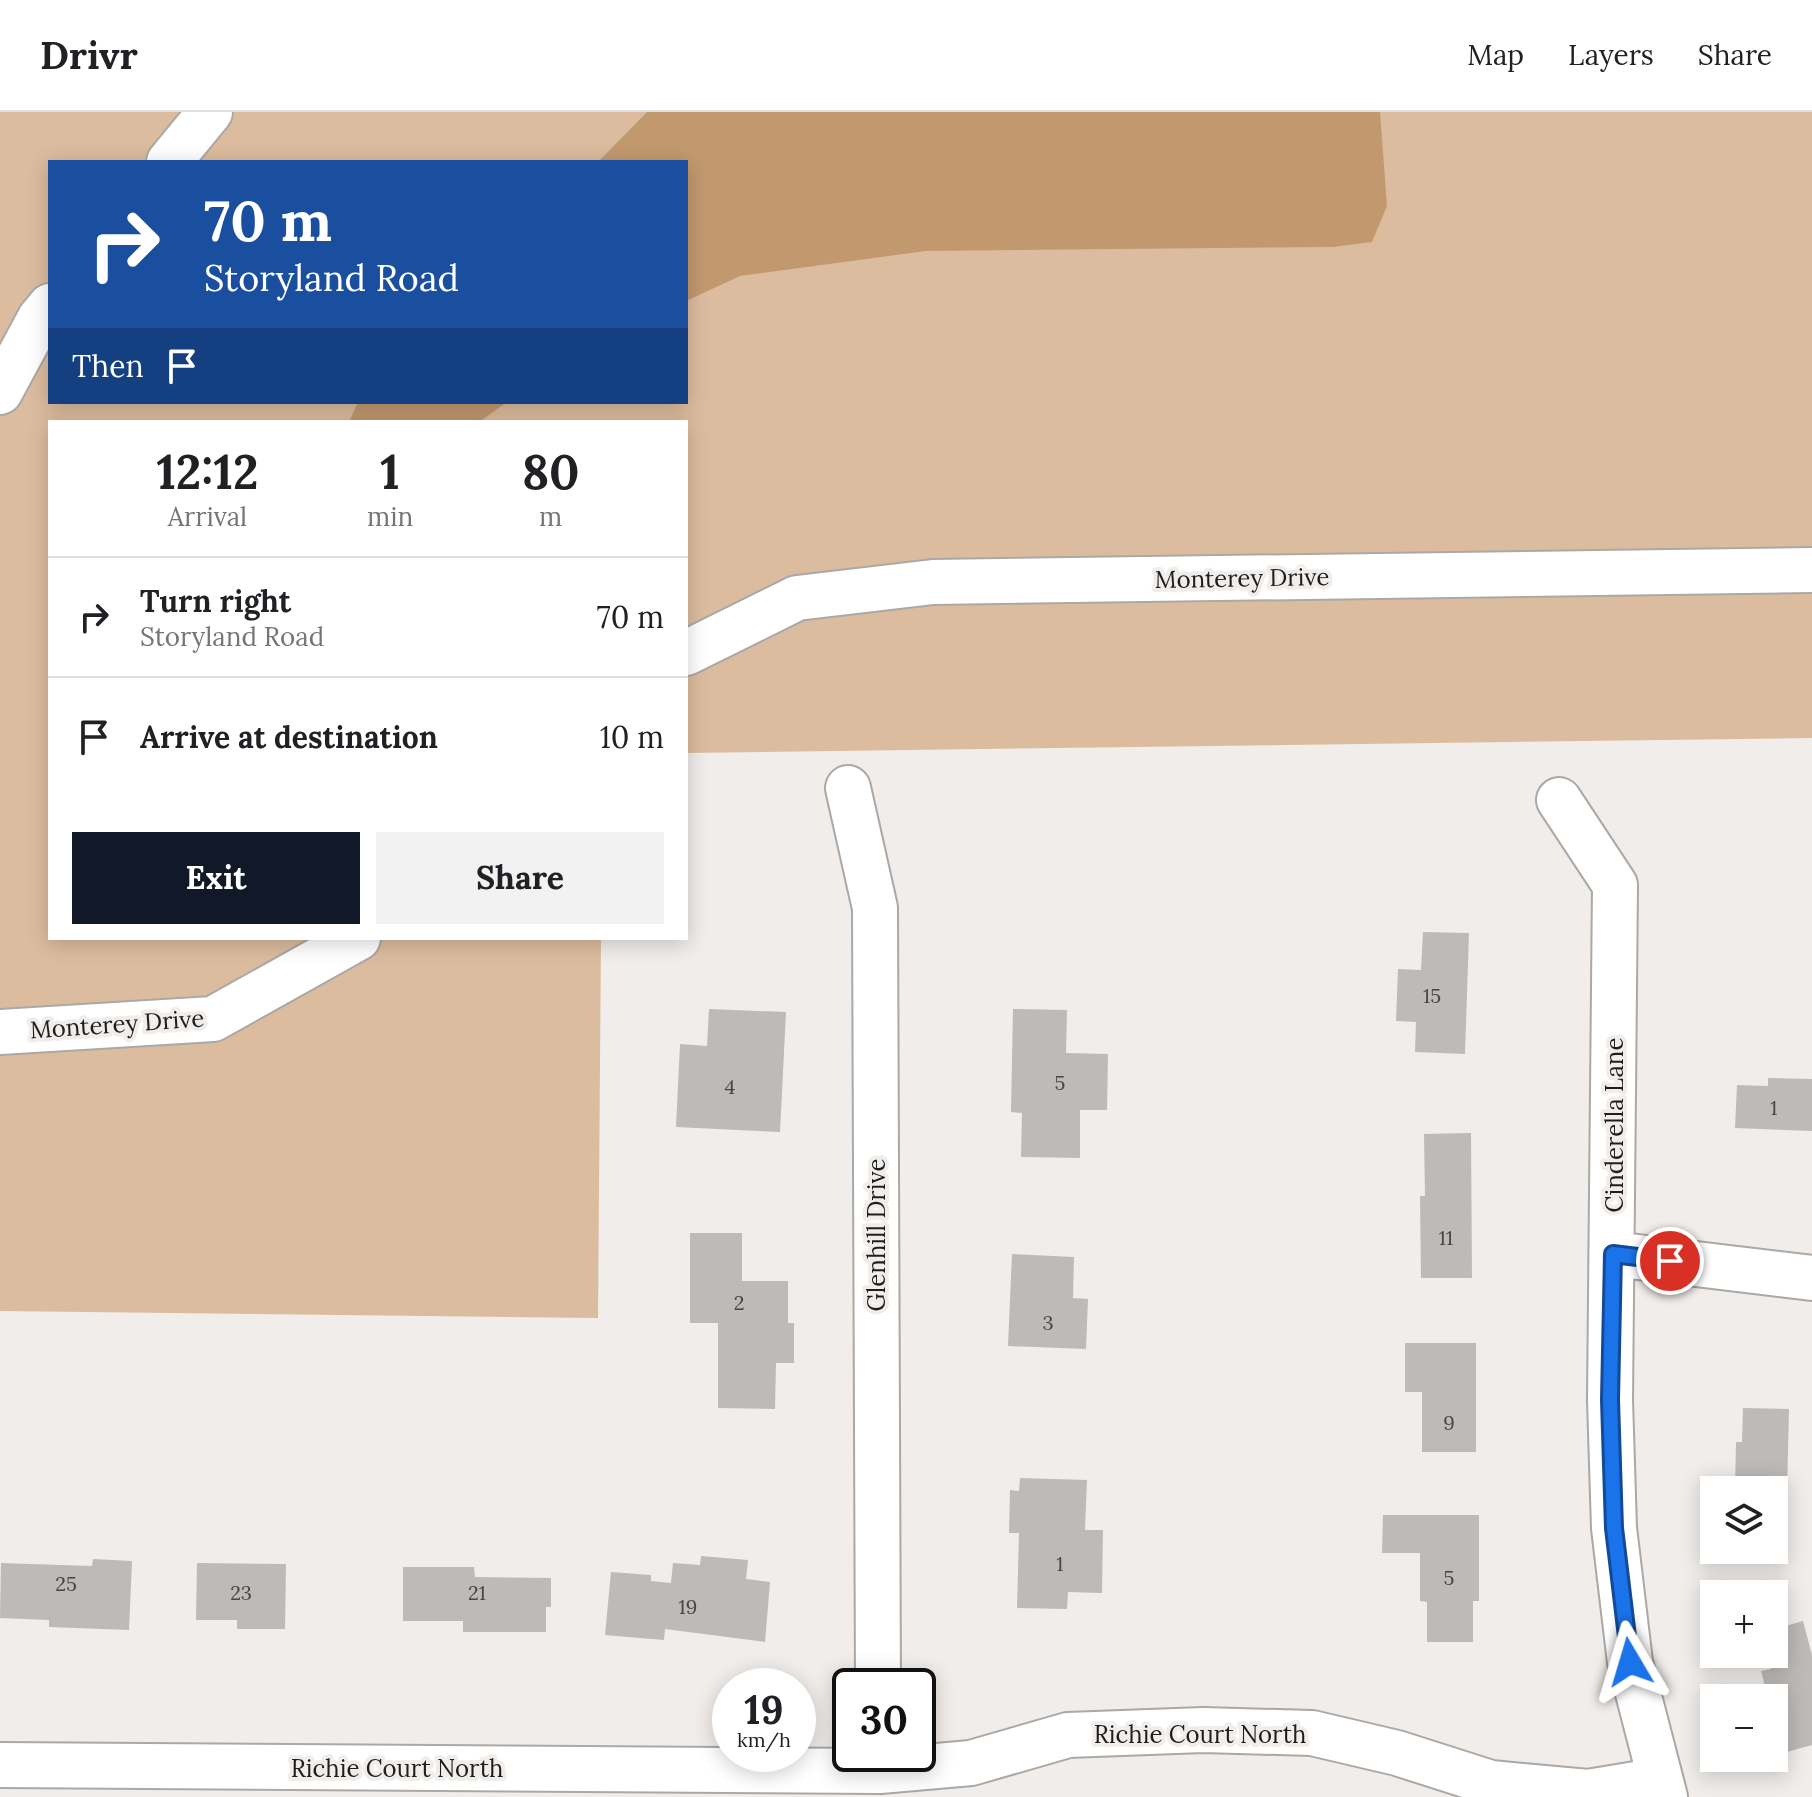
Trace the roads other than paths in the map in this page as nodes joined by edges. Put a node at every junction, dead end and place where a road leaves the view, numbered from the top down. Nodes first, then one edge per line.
1 (210, 112) edge
2 (171, 160) edge
3 (48, 308) edge
4 (0, 392) edge
5 (1812, 570) edge
6 (688, 652) edge
7 (848, 788) dead end
8 (1559, 800) dead end
9 (354, 940) edge
10 (0, 1032) edge
11 (1613, 1254) junction
12 (1812, 1278) edge
13 (878, 1668) edge
14 (936, 1763) edge
15 (0, 1765) edge
16 (832, 1768) edge
17 (1663, 1788) edge

1 - 2 street
3 - 4 street
5 - 6 street, Monterey Drive
7 - 13 street, Glenhill Drive
8 - 11 street, Cinderella Lane
9 - 10 street, Monterey Drive
11 - 12 street
11 - 17 street, Cinderella Lane
14 - 17 street, Richie Court North
15 - 16 street, Richie Court North

